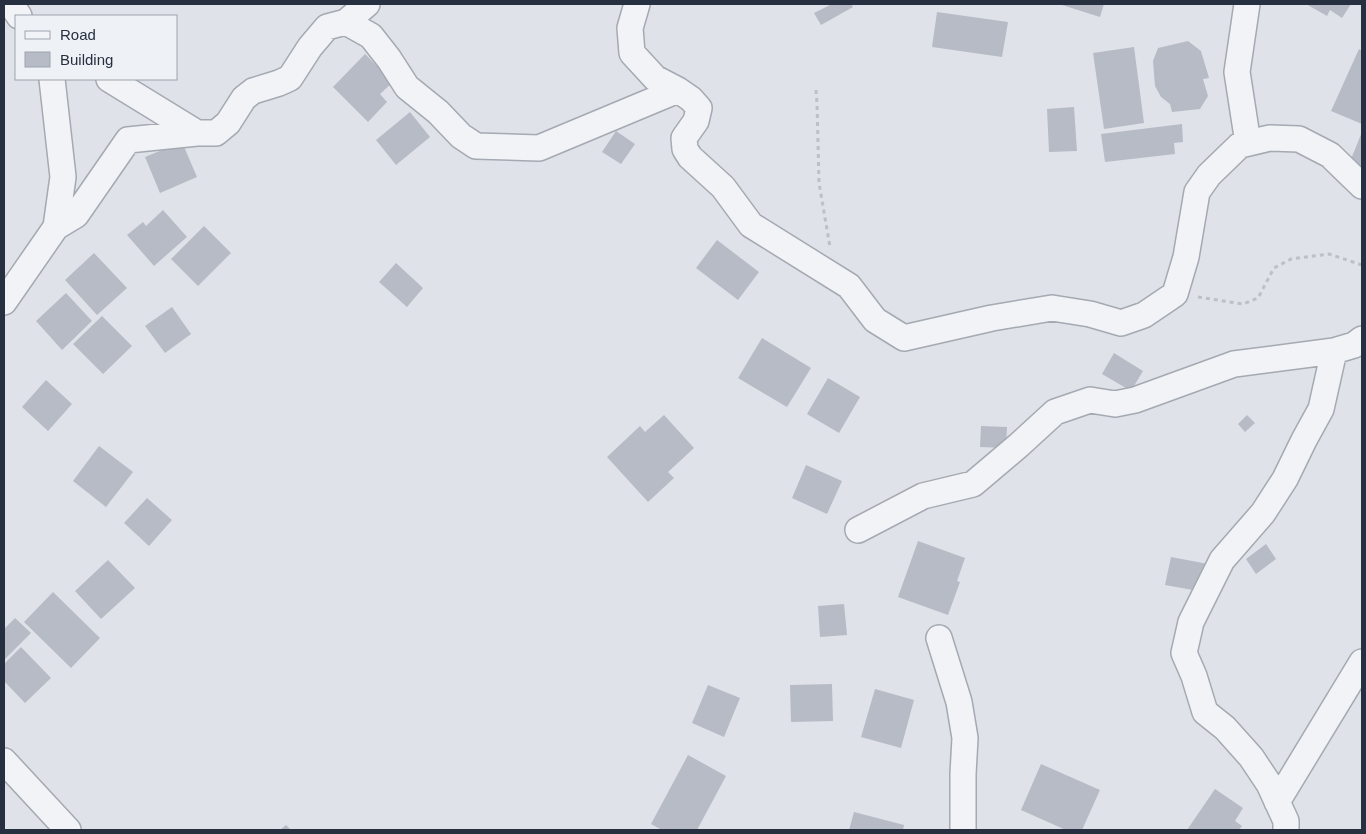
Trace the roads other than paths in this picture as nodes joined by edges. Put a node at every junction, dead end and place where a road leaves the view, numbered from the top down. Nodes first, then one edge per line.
1 (11, 4) edge
2 (367, 4) edge
3 (637, 4) edge
4 (1247, 4) edge
5 (18, 15) edge
6 (346, 22) junction
7 (52, 80) edge
8 (111, 80) edge
9 (678, 90) junction
10 (197, 133) junction
11 (1248, 143) junction
12 (1362, 186) edge
13 (56, 227) junction
14 (4, 302) edge
15 (1362, 339) edge
16 (1334, 351) junction
17 (858, 530) dead end
18 (939, 638) dead end
19 (1362, 662) edge
20 (4, 761) edge
21 (1277, 802) junction
22 (68, 830) edge
23 (963, 830) edge
24 (1286, 830) edge

1 - 5 street
2 - 6 street
3 - 9 street
4 - 11 street
6 - 9 street
6 - 10 street
7 - 13 street
8 - 10 street
9 - 11 street
10 - 13 street
11 - 12 street
13 - 14 street
15 - 16 street
16 - 17 street
16 - 21 street
18 - 23 street
19 - 21 street
20 - 22 street
21 - 24 street

